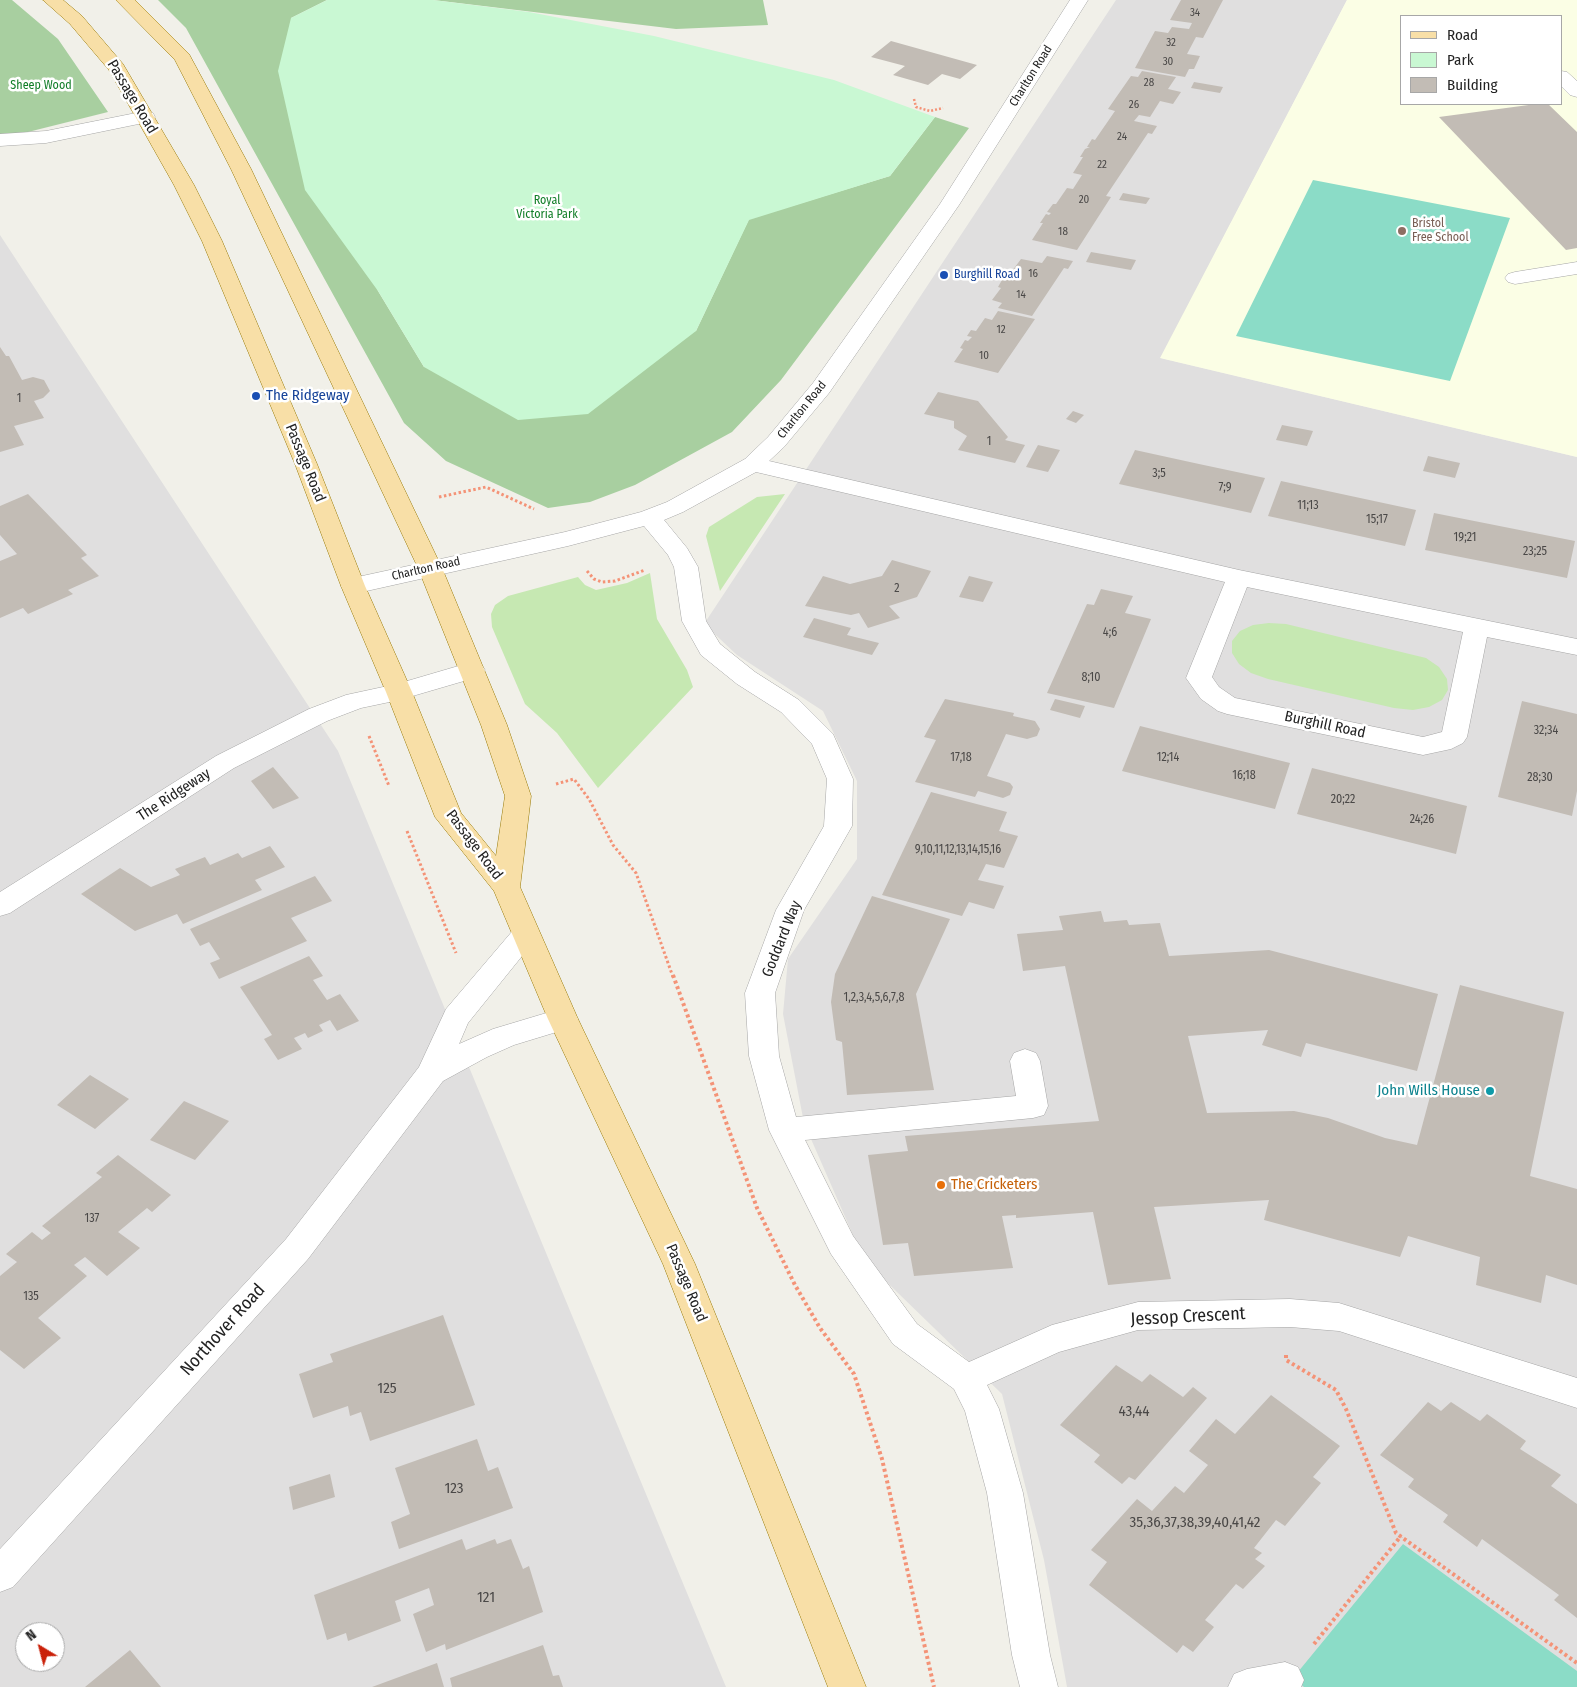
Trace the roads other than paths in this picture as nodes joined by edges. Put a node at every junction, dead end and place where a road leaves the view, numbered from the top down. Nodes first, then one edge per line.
1 (52, 0) edge
2 (125, 0) edge
3 (1079, 0) edge
4 (1562, 77) edge
5 (1577, 91) edge
6 (146, 117) junction
7 (0, 140) edge
8 (1577, 268) edge
9 (1515, 278) dead end
10 (753, 464) junction
11 (649, 517) junction
12 (430, 568) junction
13 (1239, 578) junction
14 (353, 586) junction
15 (1477, 626) junction
16 (1577, 647) edge
17 (472, 670) junction
18 (399, 692) junction
19 (506, 887) junction
20 (0, 906) edge
21 (525, 935) junction
22 (564, 1020) junction
23 (1025, 1061) dead end
24 (432, 1073) junction
25 (784, 1130) junction
26 (966, 1379) junction
27 (1577, 1393) edge
28 (0, 1575) edge
29 (1284, 1680) road end
30 (848, 1687) edge
31 (1039, 1687) edge
32 (1247, 1687) edge

1 - 6 main road, Passage Road
2 - 12 main road, Passage Road
3 - 10 street, Charlton Road
4 - 5 street
6 - 7 street
6 - 14 main road, Passage Road
8 - 9 street
10 - 11 street, Charlton Road
10 - 13 street
11 - 12 street, Charlton Road
11 - 25 street, Goddard Way
12 - 14 street, Charlton Road
12 - 17 main road, Passage Road
13 - 15 street
13 - 15 street, Burghill Road
14 - 18 main road, Passage Road
15 - 16 street
17 - 18 street, The Ridgeway
17 - 19 main road, Passage Road
18 - 19 main road, Passage Road
18 - 20 street, The Ridgeway
19 - 21 main road, Passage Road
21 - 22 main road, Passage Road
21 - 24 street, Northover Road
22 - 24 street, Northover Road
22 - 30 main road, Passage Road
23 - 25 street
24 - 28 street, Northover Road
25 - 26 street, Goddard Way
26 - 27 street, Jessop Crescent
26 - 31 street
29 - 32 street

